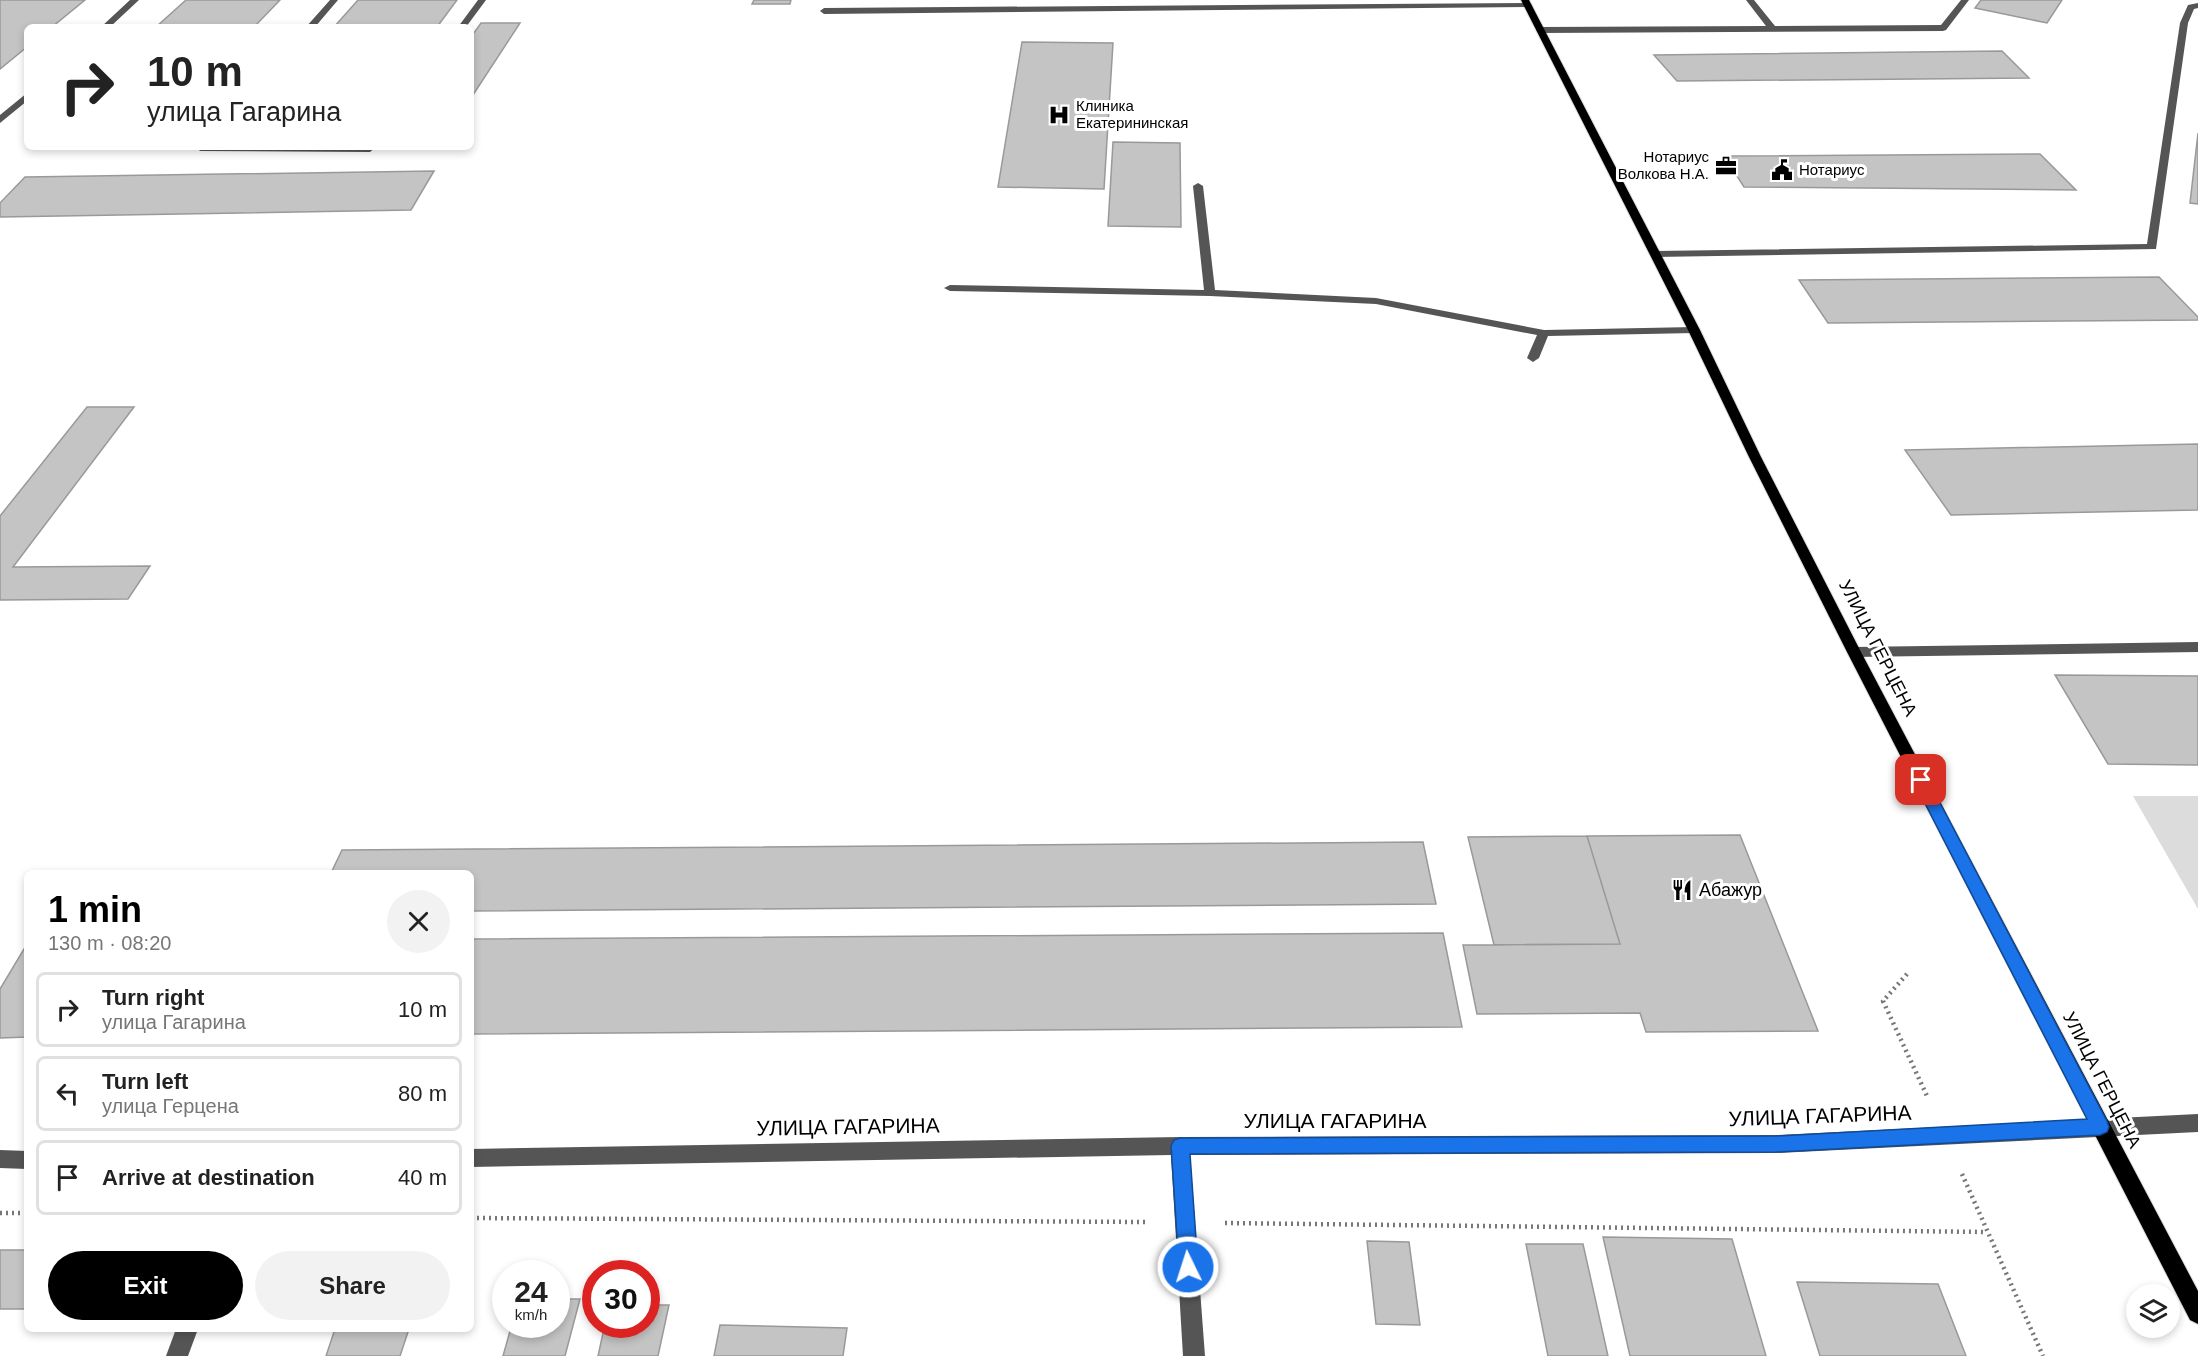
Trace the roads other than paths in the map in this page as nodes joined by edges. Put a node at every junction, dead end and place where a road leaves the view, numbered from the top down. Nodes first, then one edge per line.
1 (135, 0) edge
2 (334, 0) edge
3 (482, 0) edge
4 (971, 0) edge
5 (1750, 0) edge
6 (1965, 0) edge
7 (1403, 3) edge
8 (1526, 3) edge
9 (2198, 5) edge
10 (970, 10) junction
11 (824, 11) dead end
12 (108, 24) edge
13 (313, 24) edge
14 (464, 24) edge
15 (1773, 29) junction
16 (1540, 30) junction
17 (24, 99) edge
18 (0, 120) edge
19 (1198, 186) dead end
20 (1655, 254) junction
21 (951, 288) dead end
22 (1210, 293) junction
23 (1694, 330) junction
24 (1544, 333) junction
25 (1533, 358) dead end
26 (2198, 647) edge
27 (1854, 652) junction
28 (2198, 1123) edge
29 (2100, 1127) junction
30 (1180, 1146) junction
31 (474, 1158) edge
32 (0, 1159) edge
33 (24, 1160) edge
34 (2198, 1313) edge
35 (186, 1332) edge
36 (177, 1356) edge
37 (1194, 1356) edge

1 - 12 street
2 - 13 street
3 - 14 street
4 - 10 street
5 - 15 street
6 - 15 street
7 - 8 street
7 - 10 street
8 - 16 main road, УЛИЦА ГЕРЦЕНА
9 - 20 street
10 - 11 street
15 - 16 street
16 - 20 main road, УЛИЦА ГЕРЦЕНА
17 - 18 street
19 - 22 street
20 - 23 main road, УЛИЦА ГЕРЦЕНА
21 - 22 street
22 - 24 street
23 - 24 street
23 - 27 main road, УЛИЦА ГЕРЦЕНА
24 - 25 street
26 - 27 street
27 - 29 main road, УЛИЦА ГЕРЦЕНА
28 - 29 street, УЛИЦА ГАГАРИНА
29 - 30 street, УЛИЦА ГАГАРИНА
29 - 34 main road, УЛИЦА ГЕРЦЕНА
30 - 31 street, УЛИЦА ГАГАРИНА
30 - 37 street
32 - 33 street
35 - 36 street

